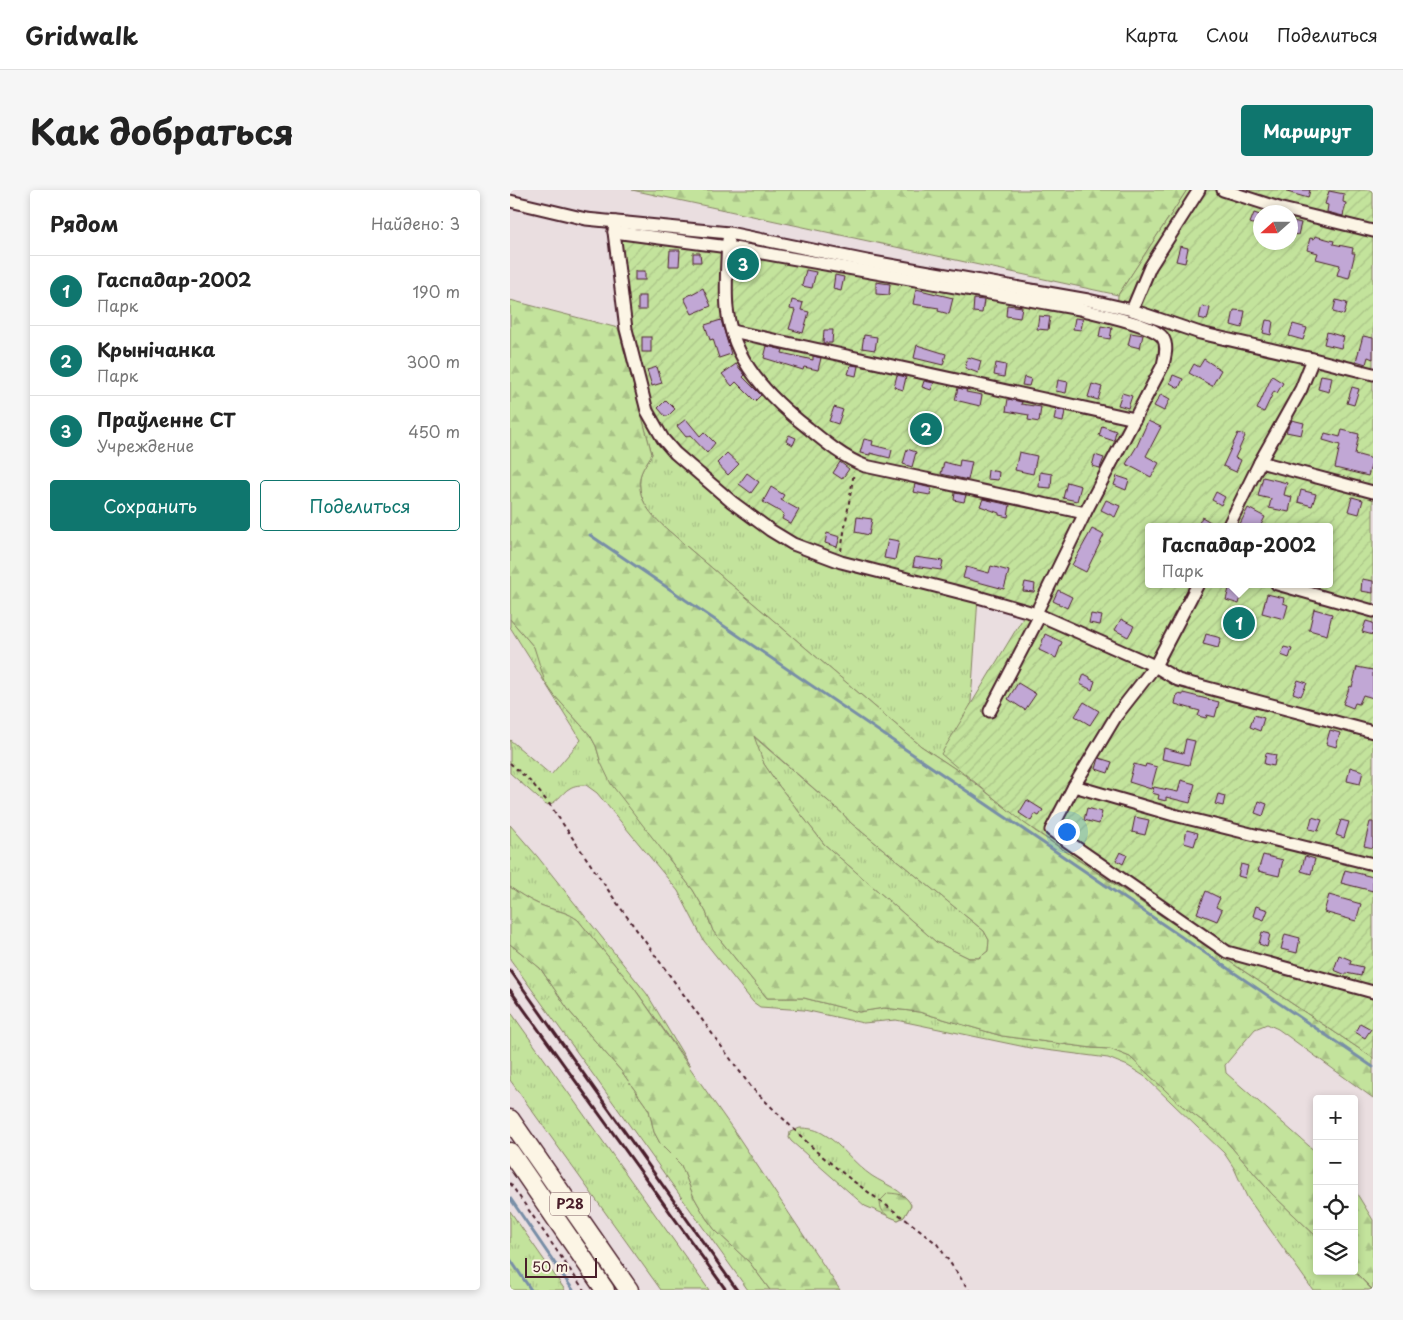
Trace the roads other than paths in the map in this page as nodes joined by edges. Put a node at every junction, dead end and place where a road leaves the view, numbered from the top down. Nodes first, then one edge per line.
1 (1199, 190) edge
2 (1223, 190) edge
3 (510, 201) edge
4 (615, 227) junction
5 (1373, 231) edge
6 (729, 233) junction
7 (728, 247) junction
8 (1132, 310) junction
9 (732, 331) junction
10 (1313, 359) junction
11 (1373, 374) edge
12 (1135, 419) junction
13 (1260, 462) junction
14 (1373, 492) edge
15 (1085, 513) junction
16 (1230, 523) edge
17 (1196, 588) edge
18 (1291, 588) edge
19 (1040, 611) junction
20 (1373, 611) edge
21 (1155, 666) junction
22 (990, 711) dead end
23 (1373, 732) edge
24 (1074, 786) junction
25 (1373, 864) edge
26 (1373, 992) edge
27 (510, 1119) edge
28 (510, 1152) edge
29 (604, 1290) edge
30 (629, 1290) edge

1 - 8 street
2 - 5 street
3 - 4 street
4 - 6 street
4 - 7 street
4 - 19 street
6 - 7 street
6 - 8 street
7 - 9 street
7 - 12 street
8 - 10 street
9 - 12 street
9 - 15 street
10 - 11 street
10 - 13 street
12 - 15 street
13 - 14 street
13 - 16 street
15 - 19 street
17 - 21 street
18 - 20 street
19 - 21 street
19 - 22 street
21 - 23 street
21 - 24 street
24 - 25 street
24 - 26 street
27 - 30 highway, Р28
28 - 29 highway, Р28

